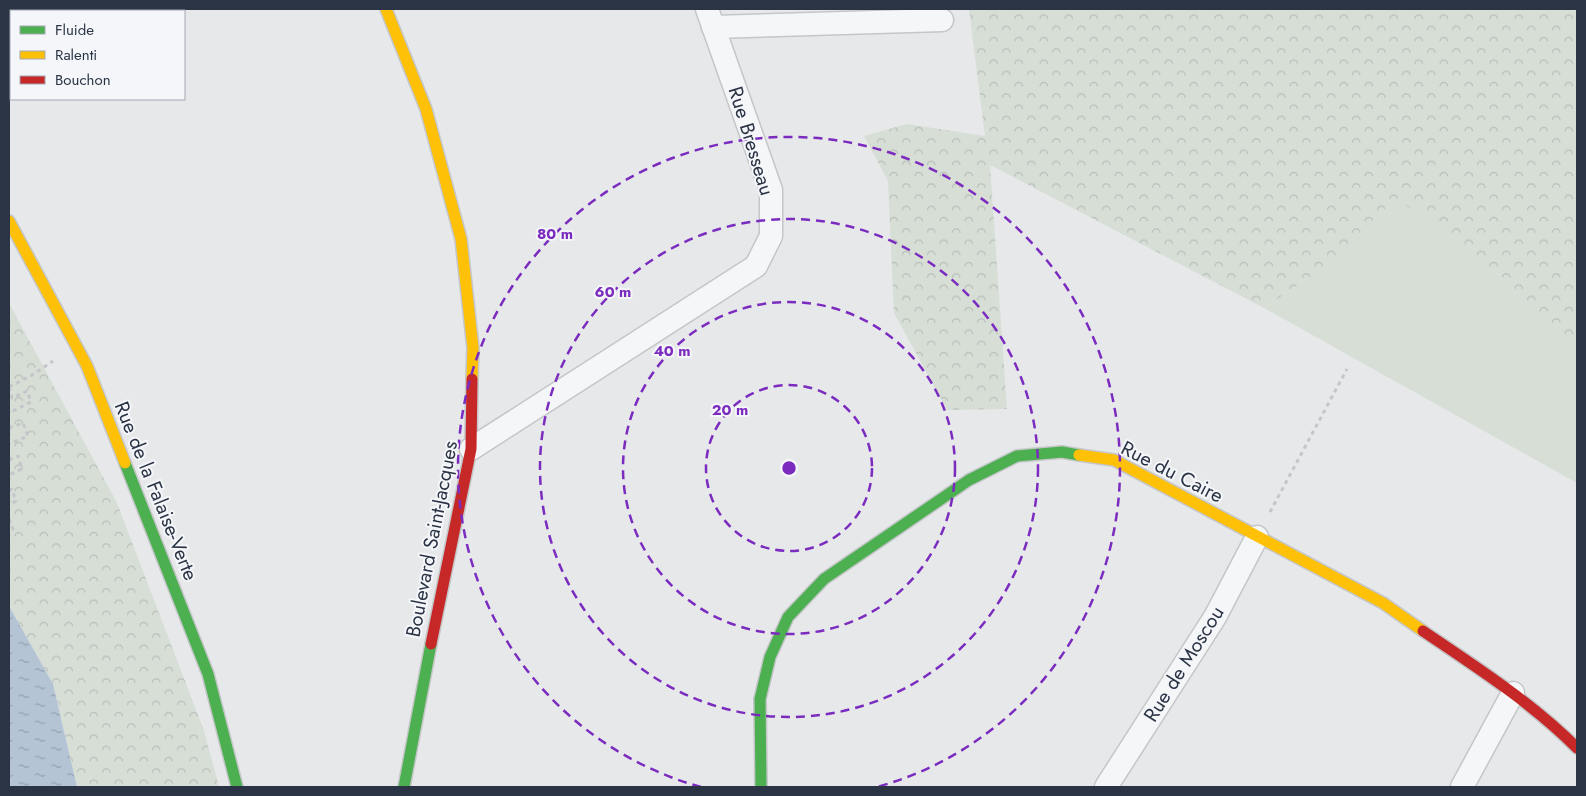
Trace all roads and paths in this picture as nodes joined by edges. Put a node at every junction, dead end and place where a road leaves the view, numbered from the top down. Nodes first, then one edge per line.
1 (386, 9) edge
2 (710, 18) edge
3 (942, 20) dead end
4 (9, 221) edge
5 (1347, 369) dead end
6 (34, 374) dead end
7 (9, 387) edge
8 (9, 412) edge
9 (9, 428) edge
10 (9, 444) edge
11 (471, 449) junction
12 (9, 460) edge
13 (9, 475) edge
14 (9, 491) edge
15 (9, 505) edge
16 (9, 518) edge
17 (9, 532) edge
18 (1257, 537) junction
19 (1514, 693) junction
20 (1577, 748) edge
21 (237, 787) edge
22 (404, 787) edge
23 (761, 787) edge
24 (1106, 787) edge
25 (1462, 787) edge

1 - 11 street, Boulevard Saint-Jacques
2 - 3 street
2 - 11 street, Rue Bresseau
4 - 21 street, Rue de la Falaise-Verte
5 - 18 path
6 - 7 path
7 - 8 path
9 - 10 path
11 - 22 street, Boulevard Saint-Jacques
12 - 13 path
14 - 15 path
16 - 17 path
18 - 19 street, Rue du Caire
18 - 23 street, Rue du Caire
18 - 24 street, Rue de Moscou
19 - 20 street, Rue du Caire
19 - 25 street

